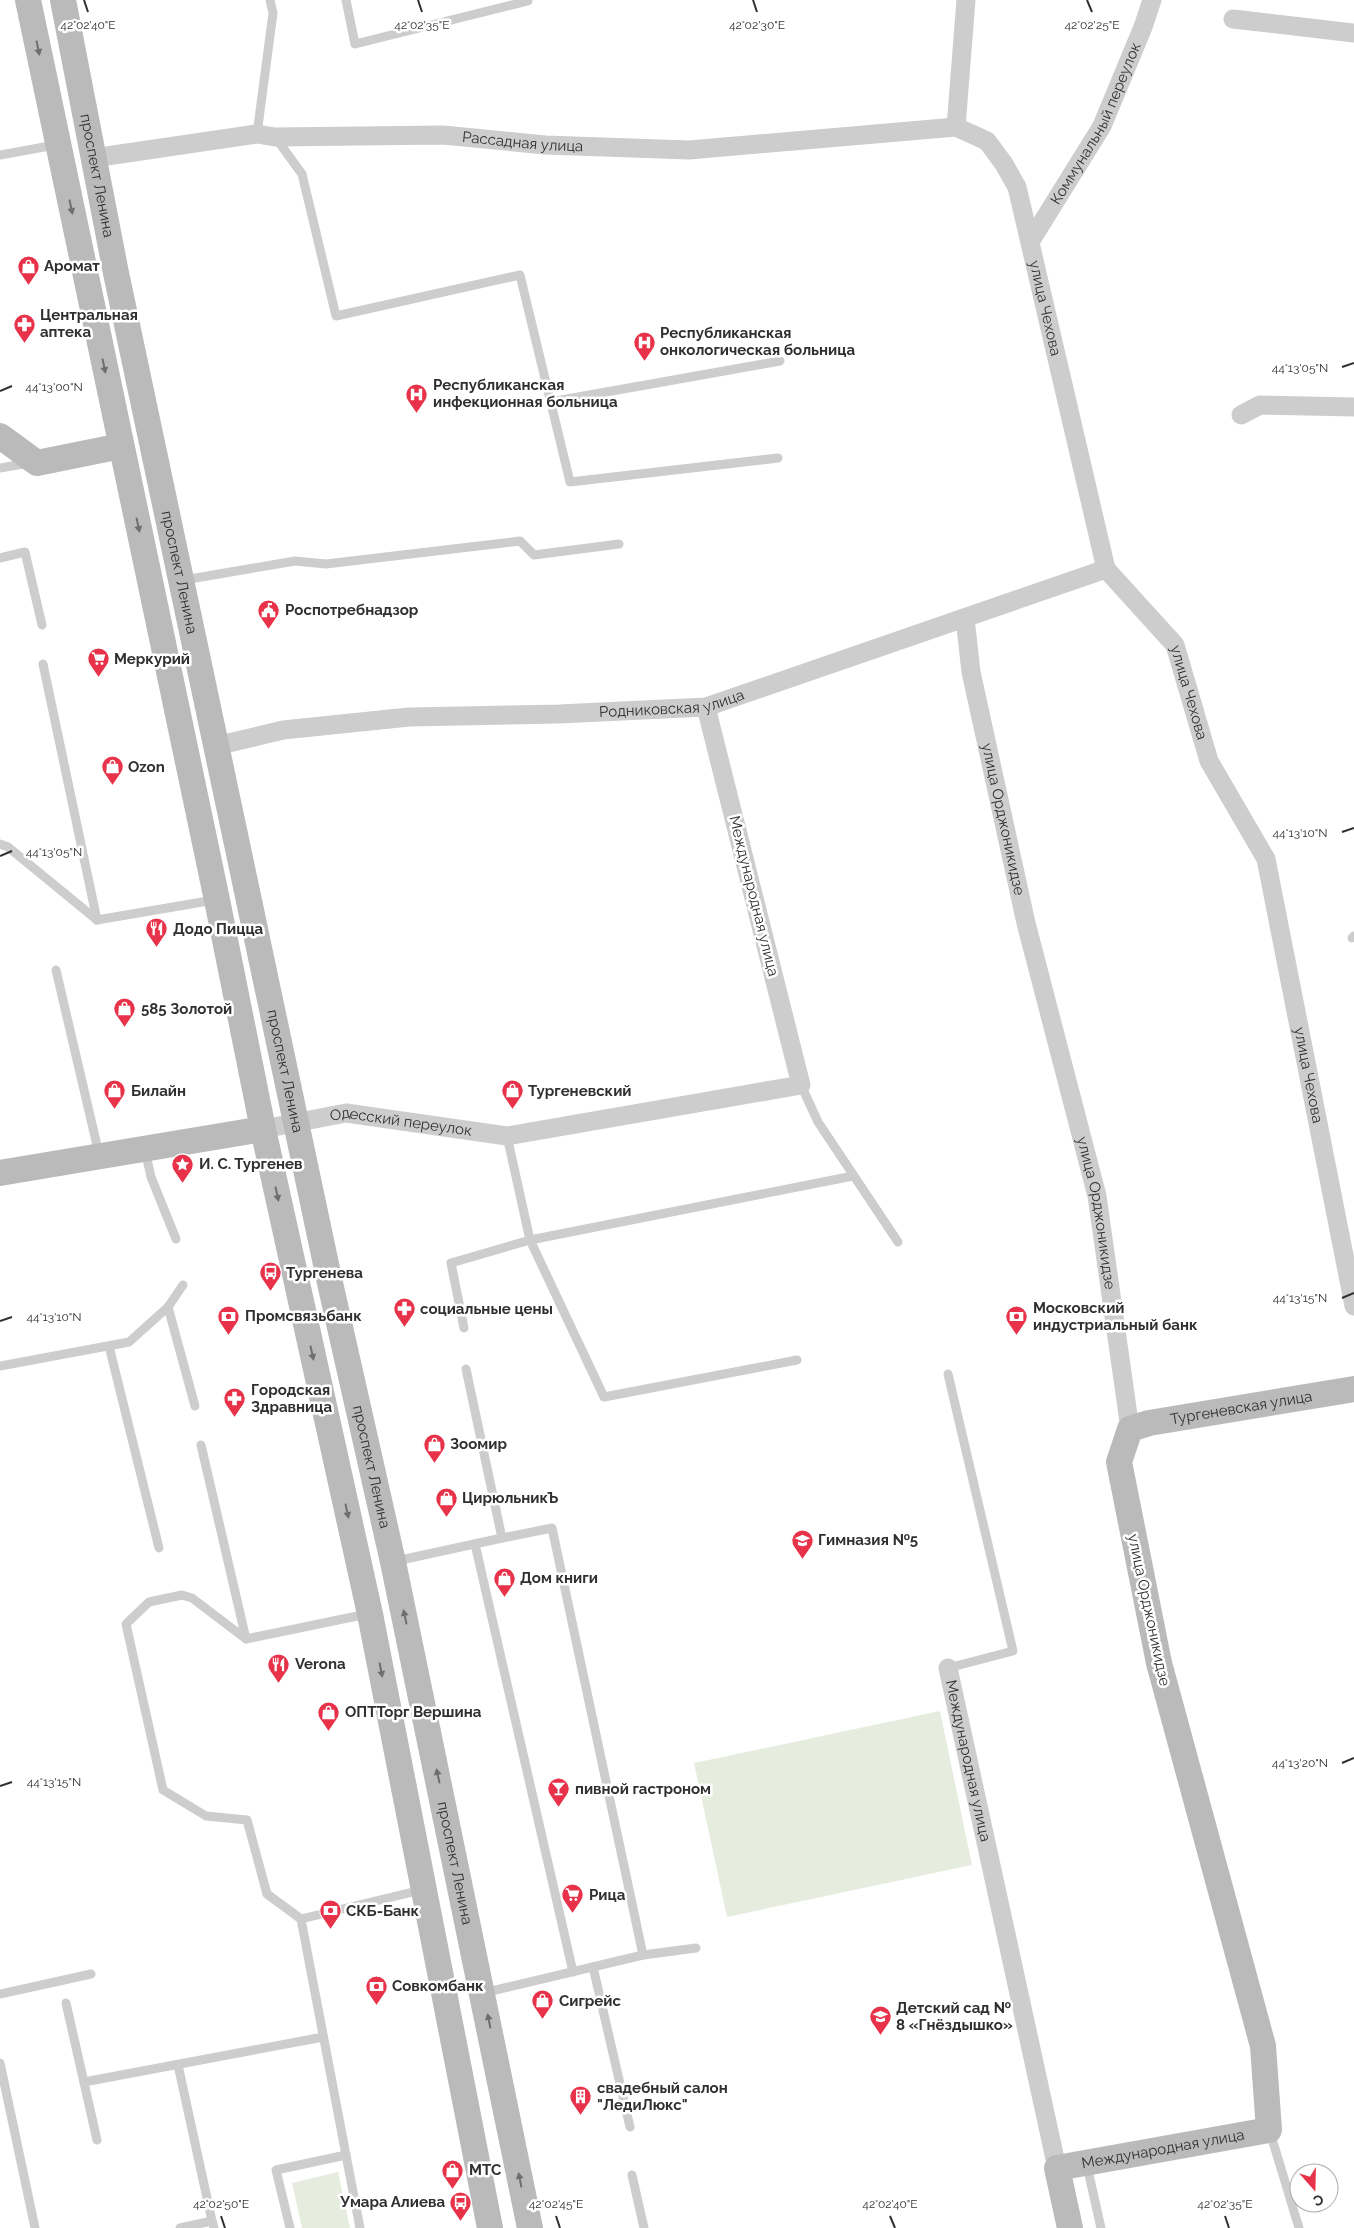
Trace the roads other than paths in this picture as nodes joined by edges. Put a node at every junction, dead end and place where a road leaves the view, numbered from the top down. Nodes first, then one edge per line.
1 (28, 0) edge
2 (63, 0) edge
3 (270, 0) edge
4 (346, 0) edge
5 (966, 0) edge
6 (1152, 0) edge
7 (528, 1) edge
8 (1233, 19) dead end
9 (1354, 33) edge
10 (956, 128) junction
11 (266, 135) junction
12 (58, 144) junction
13 (0, 155) edge
14 (92, 158) junction
15 (1030, 242) junction
16 (780, 361) dead end
17 (550, 402) junction
18 (1354, 406) edge
19 (1241, 415) dead end
20 (0, 436) edge
21 (121, 446) junction
22 (778, 458) dead end
23 (37, 463) junction
24 (0, 468) edge
25 (619, 544) dead end
26 (0, 558) edge
27 (1106, 569) junction
28 (181, 581) junction
29 (965, 618) junction
30 (42, 626) dead end
31 (43, 664) dead end
32 (706, 707) junction
33 (216, 746) junction
34 (0, 844) edge
35 (217, 900) junction
36 (97, 920) junction
37 (56, 970) dead end
38 (802, 1085) junction
39 (296, 1122) junction
40 (263, 1129) junction
41 (507, 1136) junction
42 (145, 1150) junction
43 (99, 1157) junction
44 (0, 1173) edge
45 (853, 1176) junction
46 (176, 1239) dead end
47 (530, 1240) junction
48 (898, 1242) dead end
49 (183, 1285) dead end
50 (1354, 1306) edge
51 (168, 1307) junction
52 (464, 1328) dead end
53 (109, 1346) junction
54 (797, 1360) dead end
55 (0, 1366) edge
56 (466, 1369) dead end
57 (948, 1374) dead end
58 (1354, 1389) edge
59 (195, 1406) dead end
60 (1130, 1429) junction
61 (201, 1445) dead end
62 (502, 1538) junction
63 (475, 1544) junction
64 (158, 1548) dead end
65 (394, 1562) junction
66 (370, 1614) junction
67 (246, 1639) junction
68 (948, 1668) joint
69 (425, 1889) junction
70 (301, 1919) junction
71 (696, 1948) dead end
72 (643, 1956) junction
73 (593, 1967) junction
74 (574, 1972) junction
75 (91, 1974) dead end
76 (483, 1993) junction
77 (0, 1994) edge
78 (66, 2003) dead end
79 (323, 2037) junction
80 (0, 2063) edge
81 (178, 2065) junction
82 (84, 2082) junction
83 (4, 2100) edge
84 (630, 2126) dead end
85 (1269, 2130) junction
86 (97, 2140) dead end
87 (346, 2155) junction
88 (1086, 2163) junction
89 (1057, 2168) junction
90 (632, 2175) dead end
91 (213, 2225) edge
92 (35, 2228) edge
93 (180, 2228) edge
94 (290, 2228) edge
95 (360, 2228) edge
96 (490, 2228) edge
97 (530, 2228) edge
98 (644, 2228) edge
99 (1070, 2228) edge
100 (1101, 2228) edge
101 (1300, 2228) edge

1 -> 12 main road, проспект Ленина
2 - 14 main road, проспект Ленина
3 - 11 lane
4 - 7 lane
5 - 10 street
6 - 15 street, Коммунальный переулок
8 - 9 street
10 - 11 street, Рассадная улица
10 - 15 street, улица Чехова
11 - 14 street, Рассадная улица
11 - 17 lane
12 - 13 lane
12 -> 21 main road, проспект Ленина
14 - 28 main road, проспект Ленина
15 - 27 street, улица Чехова
16 - 17 lane
17 - 22 lane
18 - 19 street
20 - 23 main road
21 - 23 main road
21 -> 35 main road, проспект Ленина
23 - 24 lane
25 - 28 lane
26 - 30 lane
27 - 29 street, Родниковская улица
27 - 50 street, улица Чехова
28 - 33 main road, проспект Ленина
29 - 32 street, Родниковская улица
29 - 60 street, улица Орджоникидзе
31 - 36 lane
32 - 33 street, Родниковская улица
32 - 38 street, Международная улица
33 - 39 main road, проспект Ленина
34 - 36 lane
35 - 36 lane
35 - 40 main road, проспект Ленина
37 - 43 lane
38 - 41 street, Одесский переулок
38 - 45 lane
39 - 40 street, Одесский переулок
39 - 41 street, Одесский переулок
39 - 65 main road, проспект Ленина
40 - 42 main road, Одесский переулок
40 -> 66 main road, проспект Ленина
41 - 47 lane
42 - 43 main road, Одесский переулок
42 - 46 lane
43 - 44 main road, Одесский переулок
45 - 47 lane
45 - 48 lane
47 - 52 lane
47 - 54 lane
49 - 51 lane
51 - 53 lane
51 - 59 lane
53 - 55 lane
53 - 64 lane
56 - 62 lane
57 - 68 lane, Международная улица
58 - 60 main road, Тургеневская улица
60 - 85 main road, улица Орджоникидзе
61 - 67 lane
62 - 63 lane
62 - 72 lane
63 - 65 lane
63 - 74 lane
76 -> 65 main road, проспект Ленина
66 - 67 lane
66 -> 69 main road, проспект Ленина
67 - 70 lane
68 - 89 street, Международная улица
69 - 70 lane
69 - 96 main road, проспект Ленина
70 - 79 lane
71 - 72 lane
72 - 73 lane
73 - 74 lane
73 - 84 lane
74 - 76 lane
75 - 77 lane
97 -> 76 main road, проспект Ленина
78 - 82 lane
79 - 81 lane
79 - 87 lane
80 - 83 lane
81 - 82 lane
81 - 91 lane
82 - 86 lane
83 - 92 lane
85 - 88 main road, Международная улица
85 - 101 lane
87 - 94 lane
87 - 95 lane
88 - 89 main road, Международная улица
88 - 100 lane
89 - 99 main road, Международная улица
90 - 98 lane
91 - 93 lane

